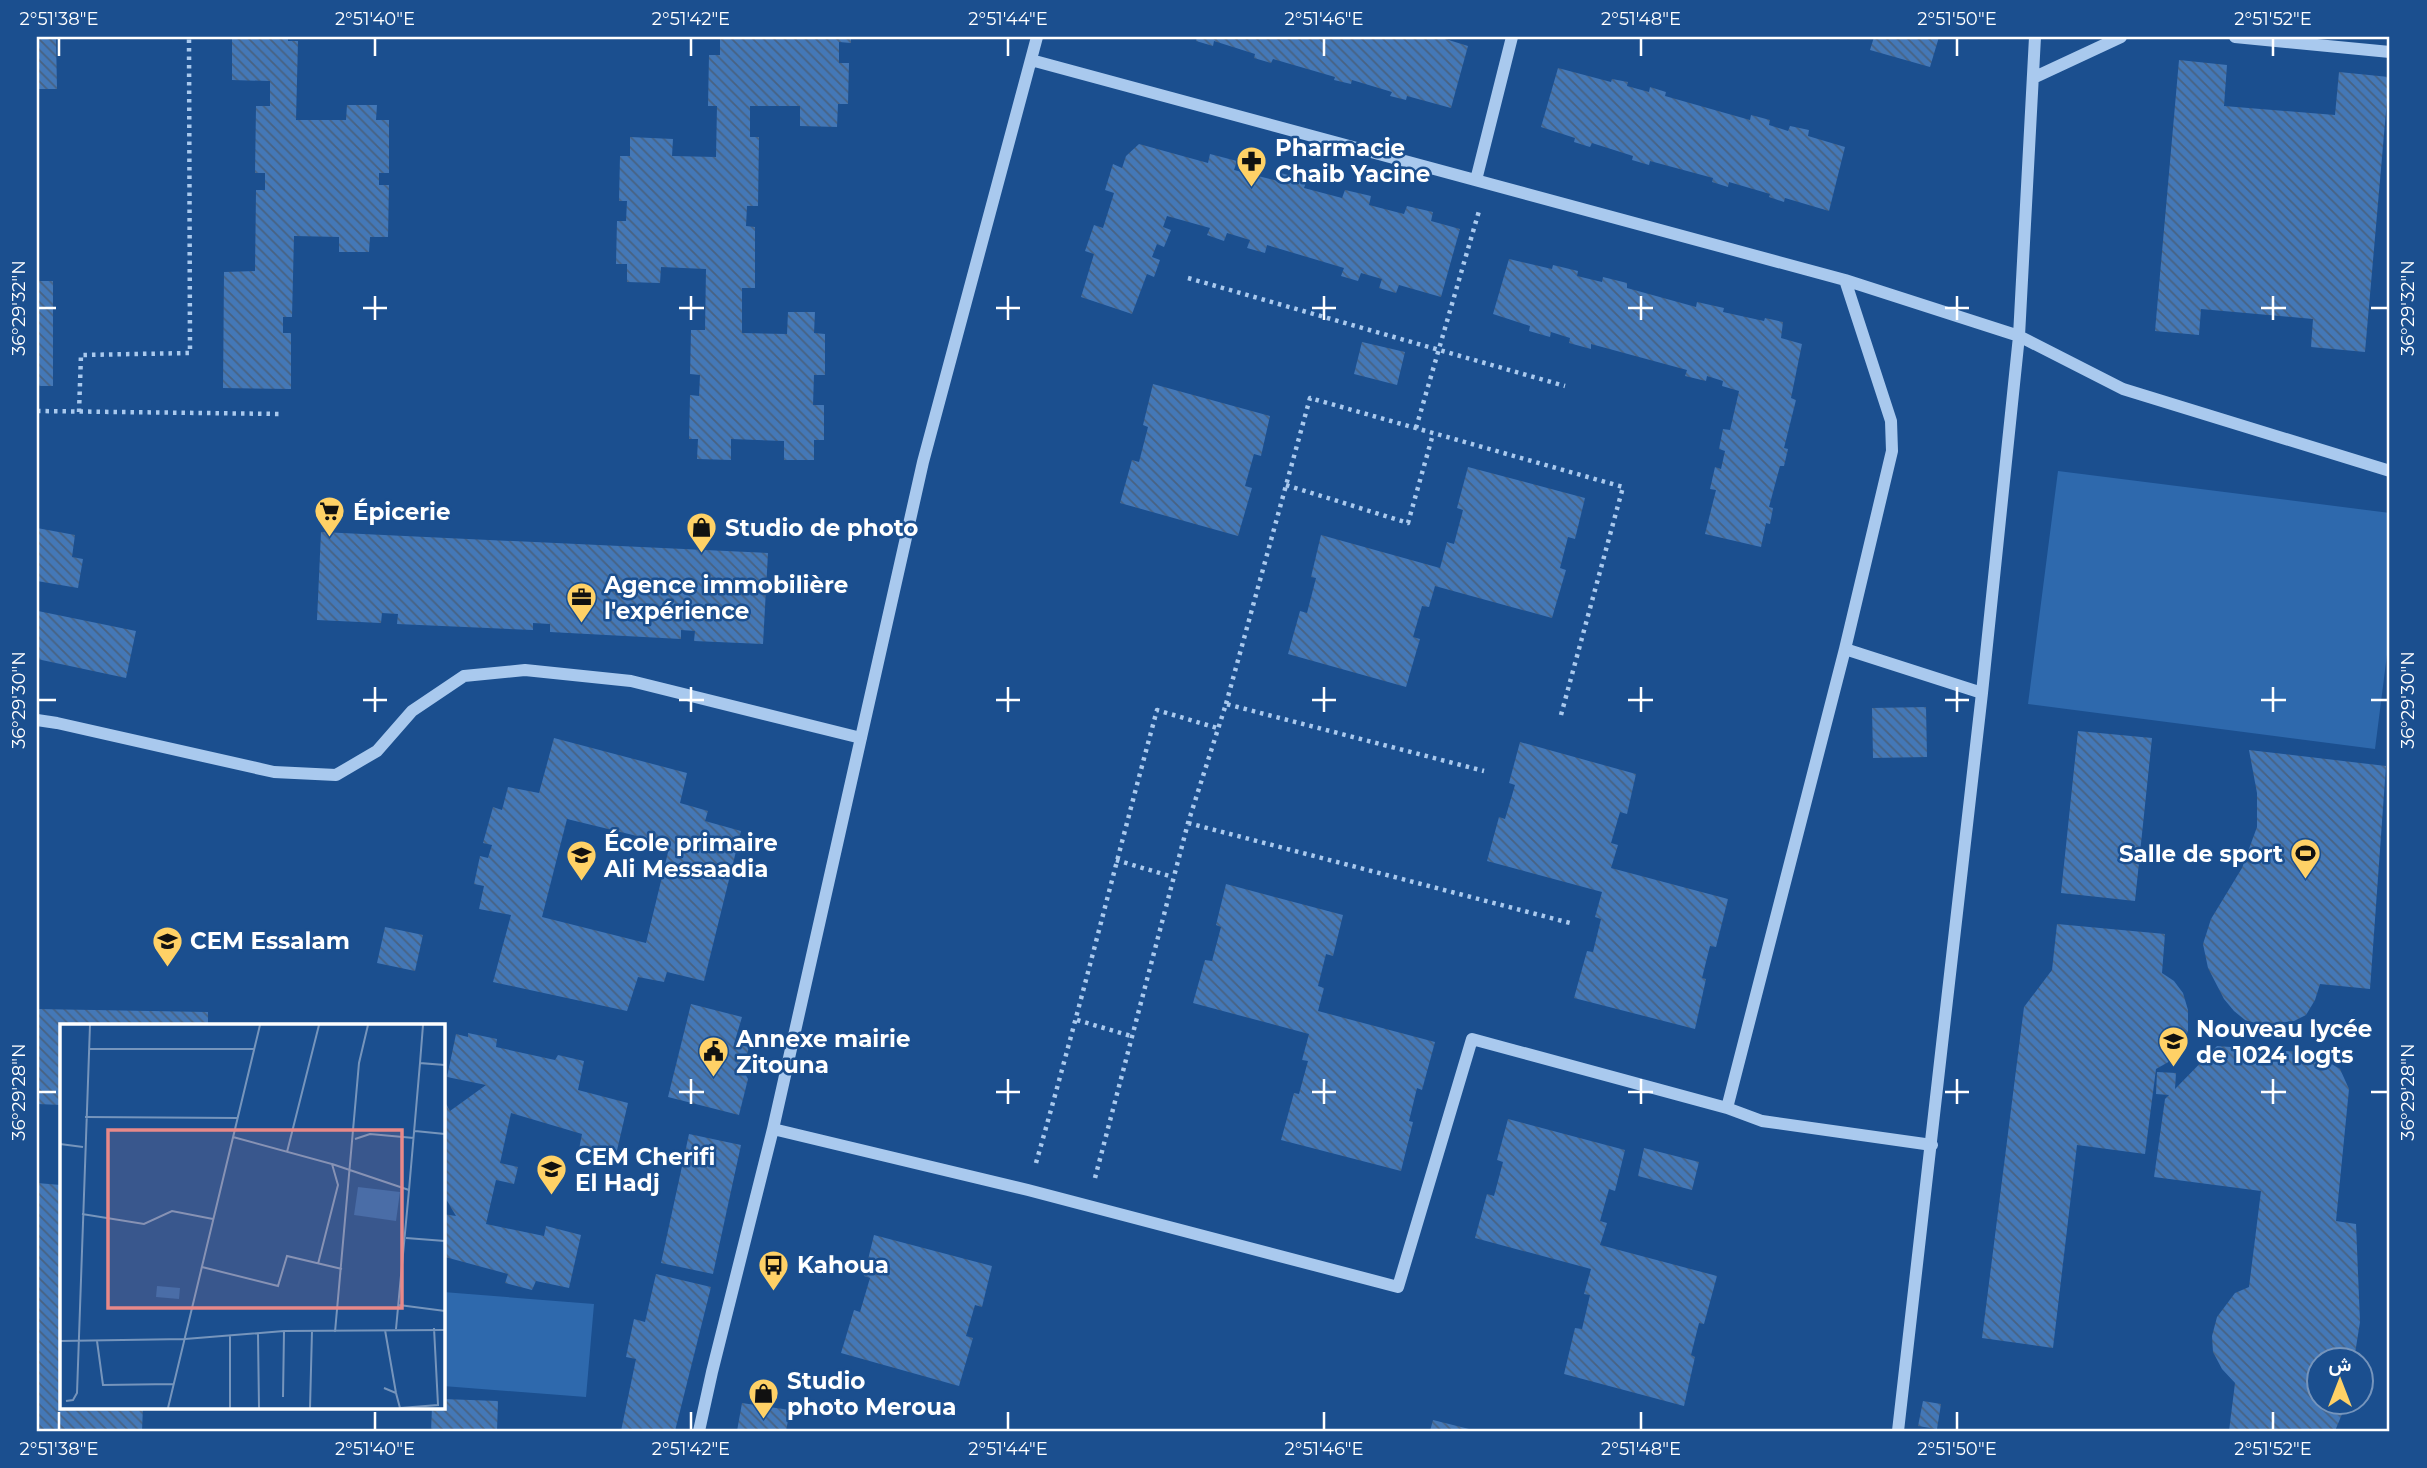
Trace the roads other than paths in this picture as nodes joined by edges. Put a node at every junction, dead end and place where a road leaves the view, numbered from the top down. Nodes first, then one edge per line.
1 (1037, 37) edge
2 (1512, 37) edge
3 (2035, 37) edge
4 (2120, 37) edge
5 (2235, 37) edge
6 (2390, 52) edge
7 (1031, 60) junction
8 (2033, 78) junction
9 (1481, 182) junction
10 (1845, 280) junction
11 (2019, 335) junction
12 (2390, 471) edge
13 (1845, 649) junction
14 (1982, 693) junction
15 (37, 720) edge
16 (861, 738) junction
17 (1727, 1108) junction
18 (773, 1129) junction
19 (1932, 1144) junction
20 (699, 1431) edge
21 (1898, 1431) edge

1 - 7 street
2 - 9 street
3 - 8 street
4 - 8 street
5 - 6 street
7 - 9 street
7 - 16 street
8 - 11 street
9 - 10 street
10 - 11 street
10 - 13 street
11 - 12 street
11 - 14 street
13 - 14 street
13 - 17 street
14 - 19 street
15 - 16 street
16 - 18 street
17 - 18 street
17 - 19 street
18 - 20 street
19 - 21 street

